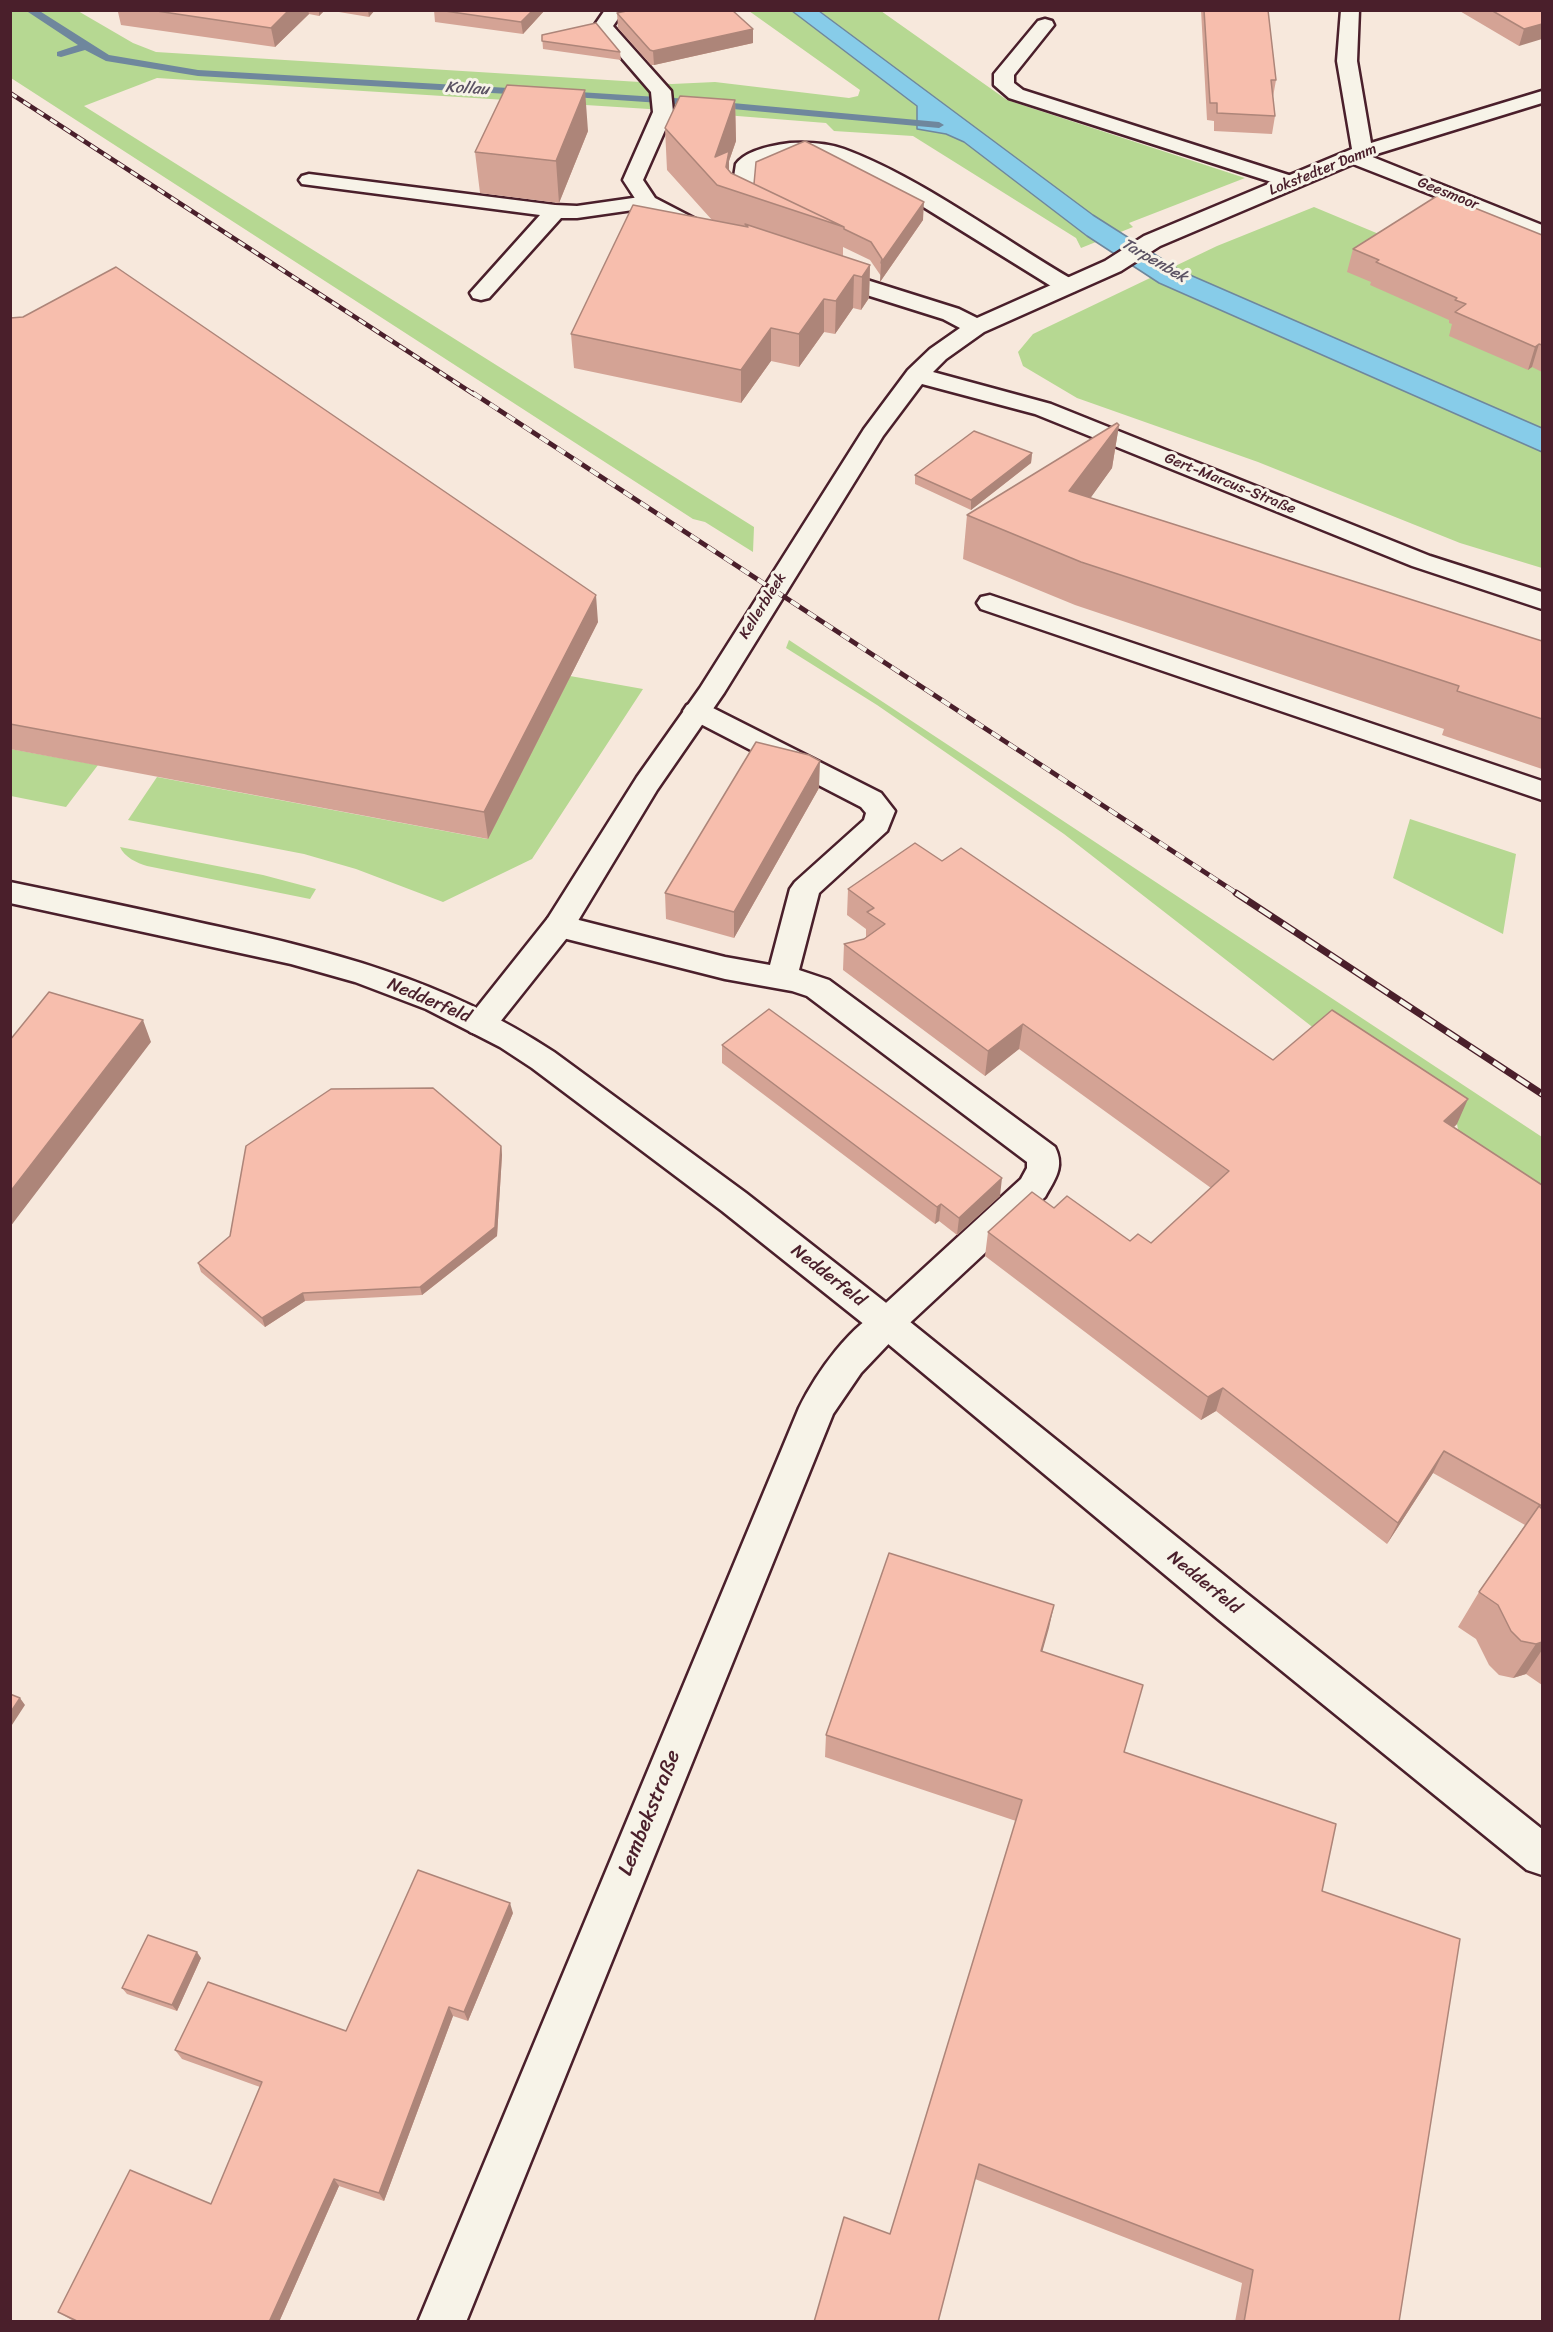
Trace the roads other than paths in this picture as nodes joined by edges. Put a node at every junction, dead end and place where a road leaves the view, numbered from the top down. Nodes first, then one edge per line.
1 (615, 10) edge
2 (1350, 10) edge
3 (1045, 25) dead end
4 (1542, 97) edge
5 (1359, 154) junction
6 (309, 180) dead end
7 (1291, 182) junction
8 (647, 202) junction
9 (555, 211) junction
10 (770, 223) edge
11 (1542, 232) edge
12 (721, 238) edge
13 (850, 262) edge
14 (1113, 266) joint
15 (804, 268) edge
16 (861, 286) junction
17 (1067, 286) junction
18 (481, 293) dead end
19 (976, 327) junction
20 (916, 375) junction
21 (1542, 601) edge
22 (990, 603) dead end
23 (697, 711) junction
24 (1542, 791) edge
25 (10, 892) edge
26 (560, 926) junction
27 (783, 978) junction
28 (482, 1024) junction
29 (887, 1323) junction
30 (1540, 1847) edge
31 (441, 2322) edge

1 - 8 street
2 - 5 street
3 - 7 street
4 - 5 street, Lokstedter Damm
5 - 7 street, Lokstedter Damm
5 - 11 street, Geesmoor
6 - 9 street
7 - 14 street, Lokstedter Damm
8 - 9 street
8 - 12 street
9 - 18 street
10 - 17 street
13 - 16 street
14 - 17 street, Kellerbleek
15 - 16 street
16 - 19 street
17 - 19 street, Kellerbleek
19 - 20 street, Kellerbleek
20 - 21 street, Gert-Marcus-Straße
20 - 23 street, Kellerbleek
22 - 24 street
23 - 26 street, Kellerbleek
23 - 27 street
25 - 28 street, Nedderfeld
26 - 27 street
26 - 28 street, Kellerbleek
27 - 29 street, Lembekstraße
28 - 29 street, Nedderfeld
29 - 30 street, Nedderfeld
29 - 31 street, Lembekstraße

